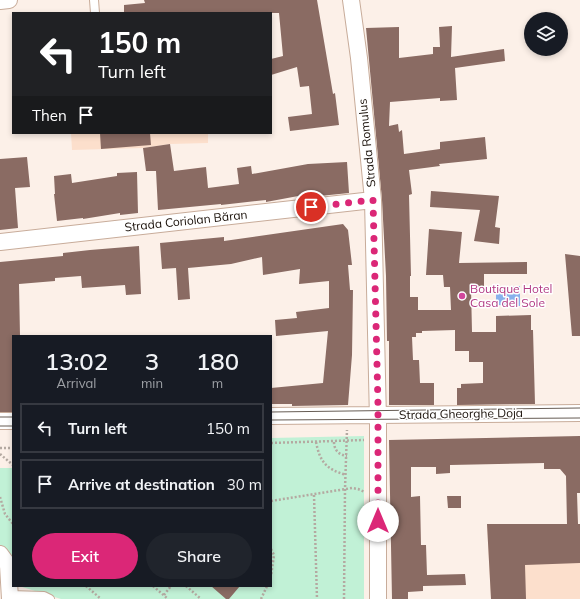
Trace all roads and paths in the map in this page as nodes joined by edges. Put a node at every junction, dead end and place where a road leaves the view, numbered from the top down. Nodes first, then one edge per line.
1 (9, 0) edge
2 (94, 0) edge
3 (351, 0) edge
4 (0, 1) edge
5 (95, 12) edge
6 (373, 200) junction
7 (0, 242) edge
8 (580, 413) edge
9 (378, 415) junction
10 (272, 416) edge
11 (0, 421) edge
12 (12, 421) edge
13 (347, 428) dead end
14 (365, 440) dead end
15 (347, 441) junction
16 (316, 442) junction
17 (334, 442) junction
18 (272, 443) edge
19 (0, 448) edge
20 (12, 448) edge
21 (0, 454) edge
22 (347, 456) junction
23 (12, 464) edge
24 (346, 475) junction
25 (345, 489) junction
26 (366, 492) dead end
27 (314, 495) junction
28 (0, 496) edge
29 (272, 501) edge
30 (12, 523) edge
31 (272, 551) edge
32 (2, 558) edge
33 (272, 569) edge
34 (87, 587) edge
35 (154, 587) edge
36 (170, 587) edge
37 (187, 587) edge
38 (266, 587) edge
39 (164, 595) junction
40 (10, 597) edge
41 (50, 599) edge
42 (100, 599) edge
43 (168, 599) edge
44 (201, 599) edge
45 (260, 599) edge
46 (317, 599) edge
47 (344, 599) edge
48 (378, 599) edge

1 - 4 street
2 - 5 lane
3 - 6 street, Strada Romulus
6 - 7 street, Strada Coriolan Băran
6 - 9 street, Strada Romulus
8 - 9 street, Strada Gheorghe Doja
9 - 10 street, Strada Gheorghe Doja
9 - 48 street, Strada Romulus
11 - 12 street
13 - 15 path
14 - 15 path
15 - 17 path
15 - 22 path
16 - 17 path
16 - 18 path
16 - 24 path
17 - 22 path
19 - 20 path
21 - 23 path
22 - 24 path
24 - 25 path
25 - 26 path
25 - 27 path
25 - 47 path
27 - 29 path
27 - 46 path
28 - 30 path
31 - 33 path
32 - 40 street
34 - 42 path
35 - 39 path
36 - 39 path
37 - 44 path
38 - 45 path
39 - 43 path
40 - 41 lane

